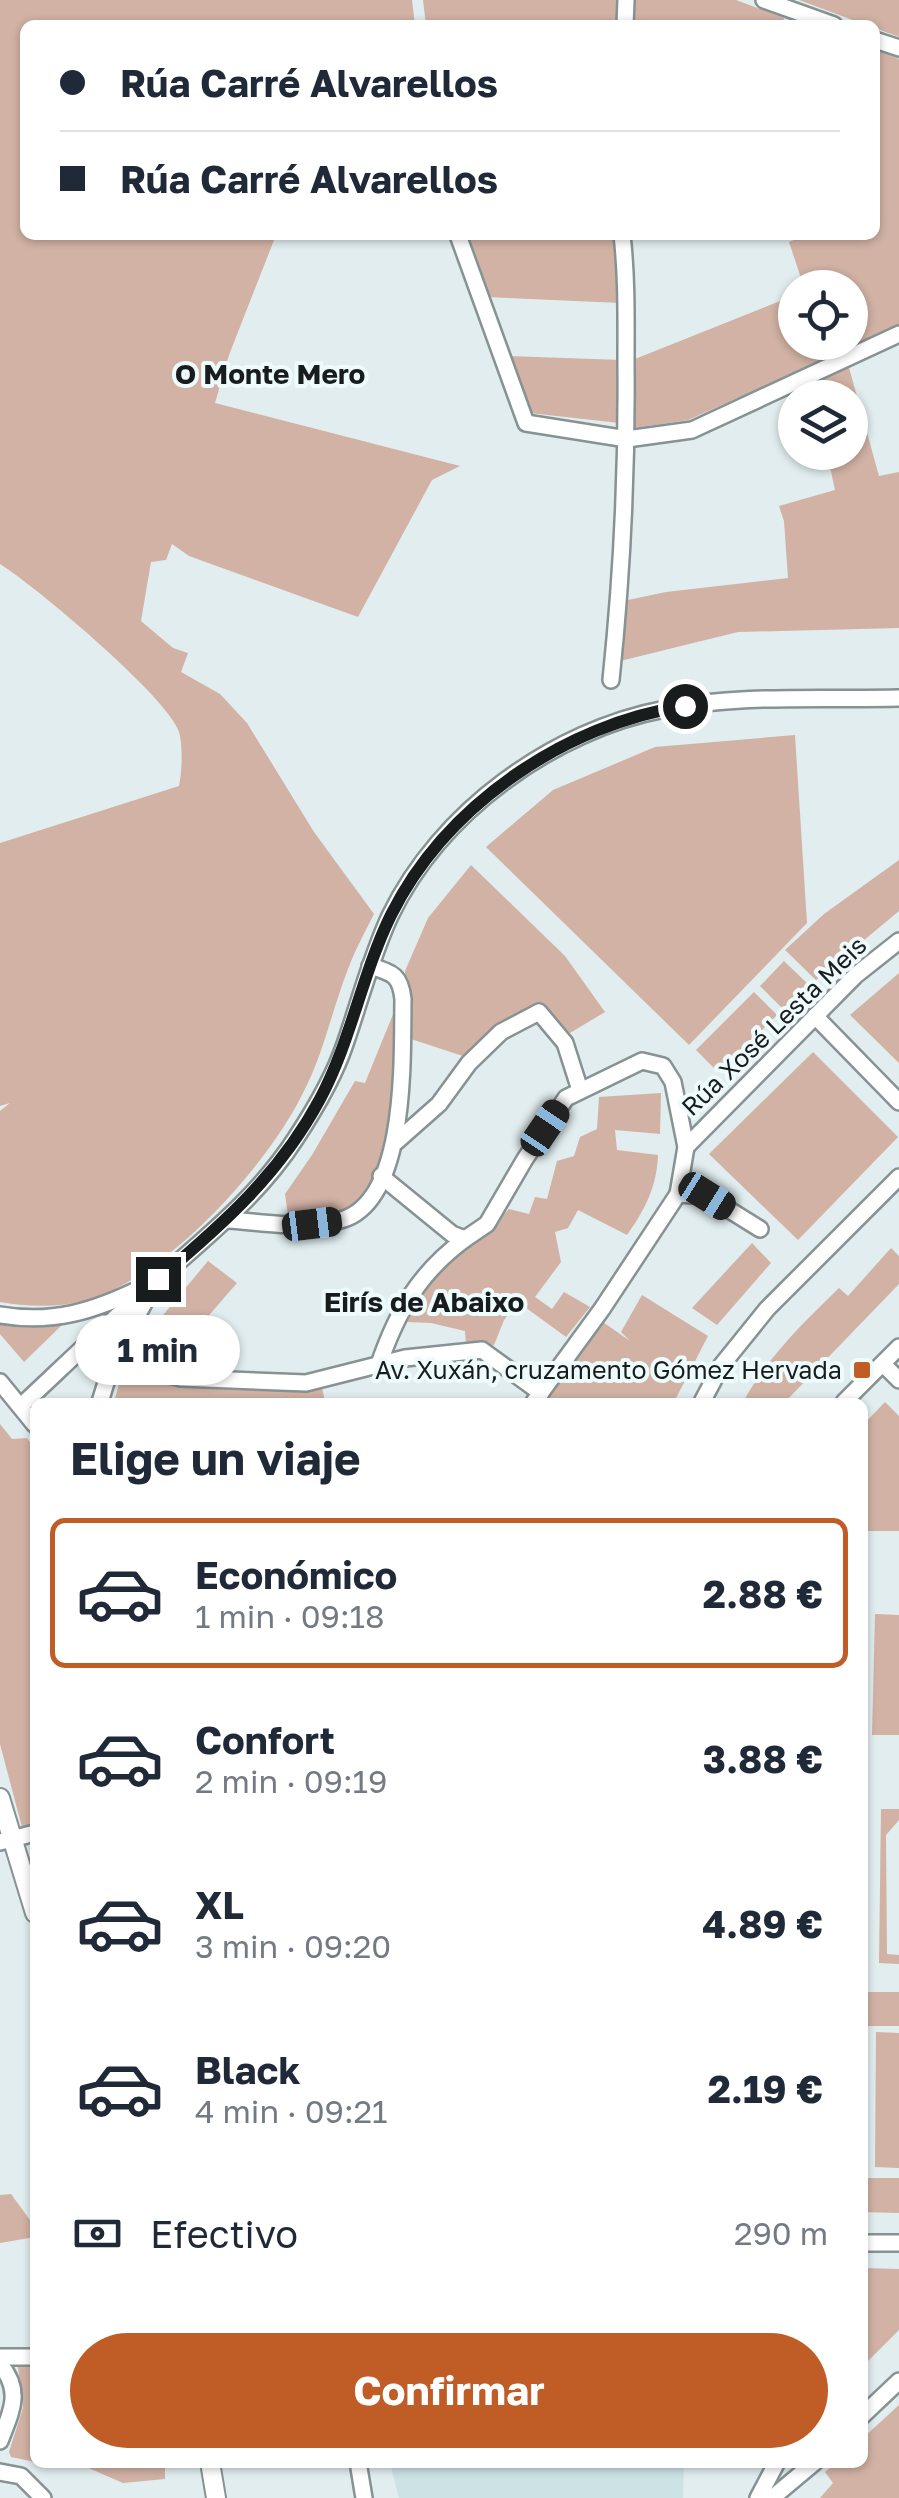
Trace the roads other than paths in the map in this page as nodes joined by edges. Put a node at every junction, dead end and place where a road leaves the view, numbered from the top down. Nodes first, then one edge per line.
1 (764, 0) edge
2 (820, 20) edge
3 (460, 240) edge
4 (623, 240) edge
5 (899, 334) edge
6 (627, 439) junction
7 (611, 680) dead end
8 (899, 698) edge
9 (899, 941) edge
10 (370, 966) junction
11 (815, 1016) junction
12 (580, 1090) junction
13 (899, 1102) edge
14 (392, 1145) junction
15 (686, 1147) junction
16 (381, 1176) junction
17 (899, 1177) edge
18 (678, 1194) junction
19 (228, 1220) junction
20 (760, 1228) dead end
21 (465, 1239) junction
22 (158, 1279) junction
23 (0, 1315) edge
24 (899, 1347) edge
25 (113, 1360) junction
26 (379, 1364) junction
27 (883, 1364) junction
28 (899, 1380) edge
29 (0, 1382) edge
30 (101, 1398) edge
31 (538, 1398) edge
32 (704, 1398) edge
33 (848, 1398) edge
34 (20, 1406) junction
35 (30, 1419) edge
36 (0, 1798) edge
37 (6, 1840) edge
38 (30, 1900) edge
39 (868, 2243) edge
40 (899, 2243) edge
41 (30, 2357) edge
42 (0, 2360) edge
43 (899, 2381) edge
44 (868, 2410) edge
45 (0, 2442) edge
46 (211, 2468) edge
47 (359, 2468) edge
48 (774, 2468) edge
49 (809, 2468) edge
50 (810, 2468) edge
51 (0, 2472) edge
52 (43, 2498) edge
53 (216, 2498) edge
54 (364, 2498) edge
55 (758, 2498) edge
56 (772, 2498) edge
57 (792, 2498) edge

1 - 2 street
3 - 6 street
4 - 6 street
5 - 6 street
6 - 7 street
8 - 10 street
9 - 11 street, Rúa Xosé Lesta Meis
10 - 14 street
10 - 19 street
11 - 13 street
11 - 15 street, Rúa Xosé Lesta Meis
12 - 14 street
12 - 15 street
12 - 21 street
14 - 16 street
15 - 18 street
16 - 19 street
16 - 21 street
17 - 32 street
18 - 20 street
18 - 31 street
19 - 22 street
21 - 26 street
22 - 23 street
22 - 25 street
22 - 34 street
24 - 27 street
25 - 26 street
25 - 30 street
26 - 31 street
27 - 28 street
27 - 33 street
29 - 34 street
34 - 35 street
36 - 37 street
37 - 38 street
39 - 40 street
41 - 42 street
42 - 45 street
43 - 44 street
46 - 53 street
47 - 54 street
48 - 55 street
49 - 56 street
50 - 57 street
51 - 52 street

